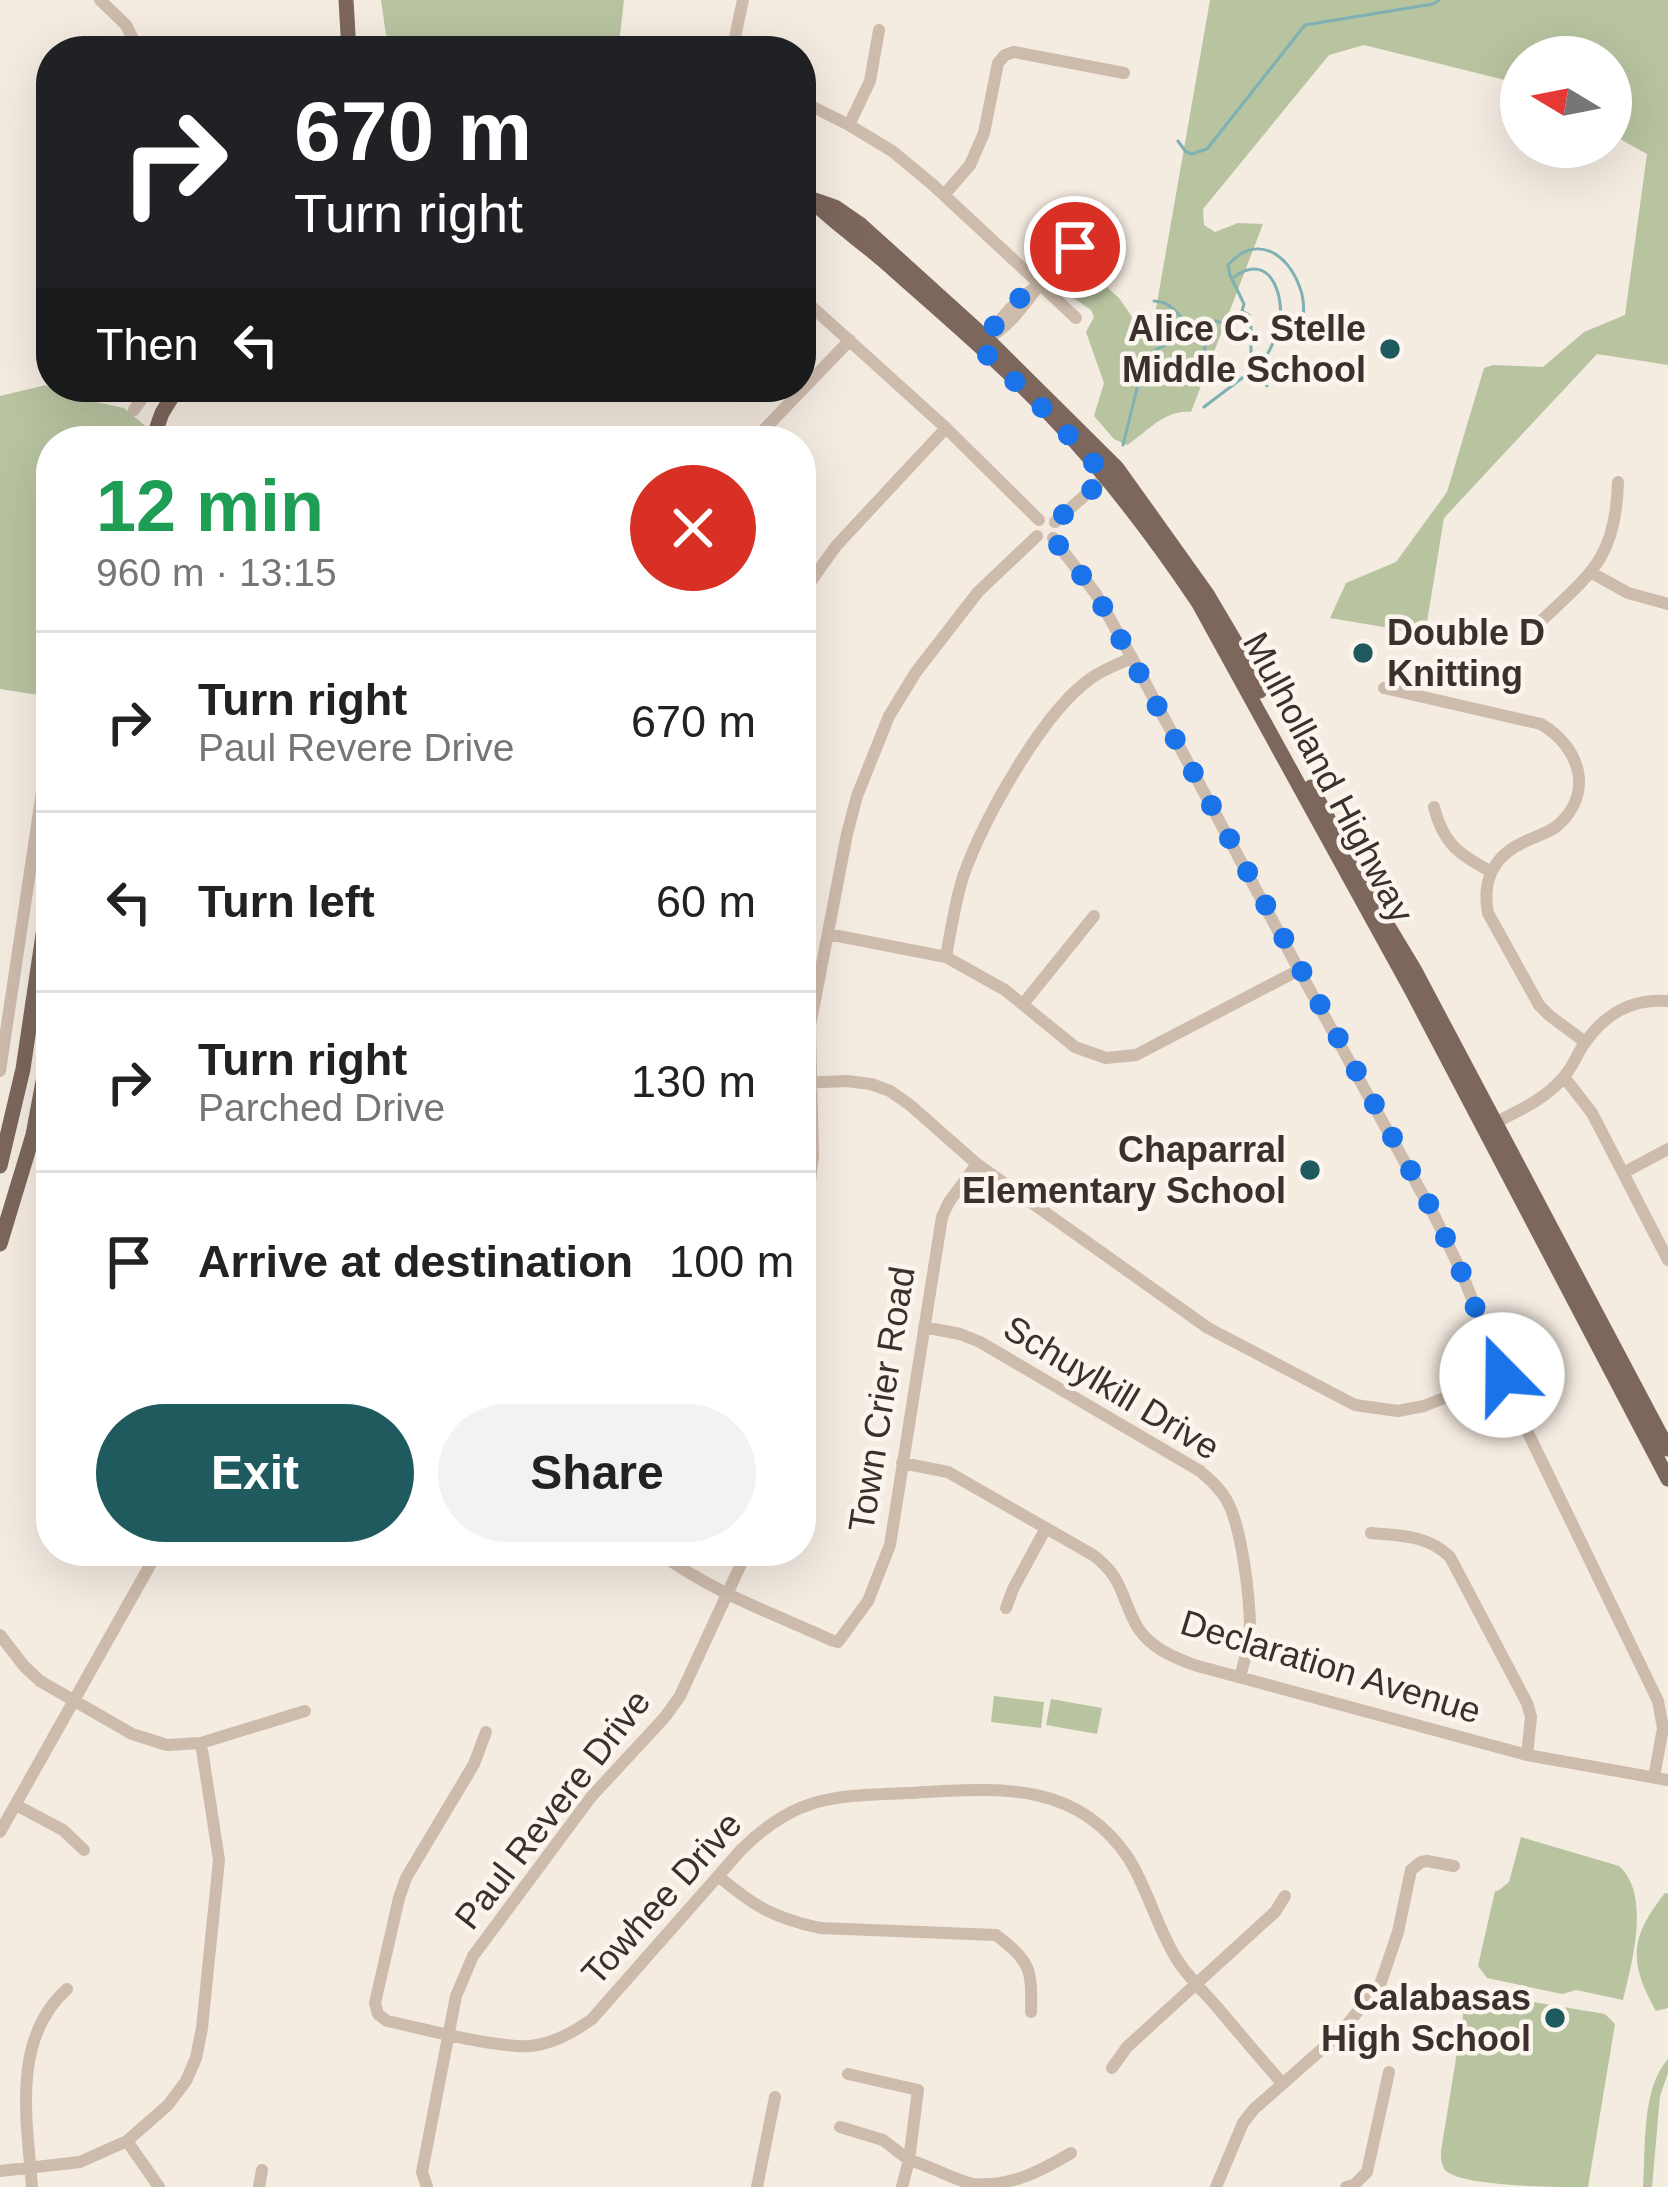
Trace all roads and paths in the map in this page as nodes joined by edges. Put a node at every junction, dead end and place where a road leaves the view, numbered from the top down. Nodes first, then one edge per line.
1 (100, 0) edge
2 (346, 0) edge
3 (743, 0) edge
4 (879, 29) dead end
5 (132, 36) edge
6 (348, 36) edge
7 (735, 36) edge
8 (1124, 74) dead end
9 (816, 110) edge
10 (849, 125) junction
11 (944, 194) junction
12 (816, 207) edge
13 (1092, 212) dead end
14 (1039, 285) junction
15 (816, 310) edge
16 (1076, 318) dead end
17 (850, 340) junction
18 (983, 343) junction
19 (816, 375) edge
20 (140, 402) edge
21 (790, 402) edge
22 (134, 410) dead end
23 (767, 426) edge
24 (946, 428) junction
25 (1108, 475) junction
26 (1618, 482) dead end
27 (1039, 520) junction
28 (1055, 522) junction
29 (1037, 536) junction
30 (1053, 538) junction
31 (1592, 573) junction
32 (816, 574) edge
33 (1668, 604) edge
34 (1540, 621) dead end
35 (1132, 658) junction
36 (1384, 688) dead end
37 (1434, 807) dead end
38 (36, 832) edge
39 (1490, 871) junction
40 (1094, 916) dead end
41 (828, 934) junction
42 (946, 957) junction
43 (1299, 970) junction
44 (36, 978) edge
45 (816, 995) edge
46 (1668, 1001) edge
47 (1023, 1004) junction
48 (1585, 1042) junction
49 (22, 1069) junction
50 (0, 1071) edge
51 (36, 1071) edge
52 (1564, 1077) junction
53 (816, 1083) edge
54 (36, 1121) edge
55 (1490, 1126) junction
56 (1668, 1149) edge
57 (977, 1164) junction
58 (0, 1166) edge
59 (1623, 1172) junction
60 (0, 1244) edge
61 (1668, 1260) edge
62 (924, 1327) junction
63 (1502, 1375) junction
64 (1668, 1449) edge
65 (902, 1462) junction
66 (1668, 1478) edge
67 (1046, 1528) junction
68 (1371, 1533) dead end
69 (150, 1566) edge
70 (677, 1566) edge
71 (740, 1566) edge
72 (727, 1593) junction
73 (1006, 1609) dead end
74 (0, 1635) edge
75 (1240, 1677) junction
76 (73, 1702) junction
77 (305, 1711) dead end
78 (486, 1732) dead end
79 (201, 1743) junction
80 (1527, 1754) junction
81 (1661, 1779) edge
82 (16, 1805) junction
83 (0, 1832) edge
84 (84, 1850) dead end
85 (1454, 1866) dead end
86 (718, 1876) junction
87 (1285, 1897) dead end
88 (1196, 1984) junction
89 (67, 1990) dead end
90 (1031, 2012) dead end
91 (448, 2034) junction
92 (1112, 2068) dead end
93 (1389, 2072) dead end
94 (848, 2074) dead end
95 (1282, 2083) junction
96 (775, 2097) dead end
97 (840, 2127) dead end
98 (127, 2141) junction
99 (1072, 2152) dead end
100 (909, 2160) junction
101 (31, 2168) junction
102 (262, 2170) dead end
103 (0, 2171) edge
104 (426, 2186) edge
105 (32, 2187) edge
106 (159, 2187) edge
107 (260, 2187) edge
108 (757, 2187) edge
109 (902, 2187) edge
110 (1216, 2187) edge
111 (1346, 2187) edge

1 - 5 street
2 - 6 main road
3 - 7 street
4 - 10 street
8 - 11 street
9 - 10 street
10 - 11 street
11 - 14 street
12 - 18 main road, Mulholland Highway
13 - 14 street
14 - 16 street
14 - 18 street
15 - 17 street
17 - 19 street
17 - 24 street
18 - 25 main road, Mulholland Highway
18 - 55 main road, Mulholland Highway
20 - 22 street
21 - 23 street
24 - 27 street
24 - 32 street
25 - 28 street
25 - 55 main road, Mulholland Highway
26 - 31 street
27 - 28 street
27 - 29 street
28 - 30 street
29 - 30 street
29 - 41 street
30 - 35 street
31 - 33 street
31 - 34 street
35 - 42 street
35 - 43 street
36 - 39 street
37 - 39 street
38 - 50 street
39 - 48 street
40 - 47 street
41 - 42 street
41 - 45 street
42 - 47 street
43 - 47 street
43 - 63 street
44 - 49 main road
46 - 48 street
48 - 52 street
49 - 51 street
49 - 58 main road
52 - 55 street
52 - 59 street
53 - 57 street
54 - 60 main road
55 - 64 main road, Mulholland Highway
55 - 66 main road, Mulholland Highway
56 - 59 street
57 - 62 street, Town Crier Road
57 - 63 street
59 - 61 street
62 - 65 street, Town Crier Road
62 - 75 street, Schuylkill Drive
63 - 81 street
65 - 67 street, Declaration Avenue
65 - 72 street, Town Crier Road
67 - 73 street
67 - 75 street, Declaration Avenue
68 - 80 street
69 - 76 street
70 - 72 street
71 - 72 street, Paul Revere Drive
72 - 91 street, Paul Revere Drive
74 - 76 street
75 - 80 street, Declaration Avenue
76 - 79 street
76 - 82 street
77 - 79 street
78 - 91 street, Towhee Drive
79 - 98 street
80 - 81 street, Declaration Avenue
82 - 83 street
82 - 84 street
85 - 95 street
86 - 88 street, Towhee Drive
86 - 90 street
86 - 91 street, Towhee Drive
87 - 88 street
88 - 92 street
88 - 95 street, Towhee Drive
89 - 101 street
91 - 104 street, Paul Revere Drive
93 - 111 street
94 - 100 street
95 - 110 street
96 - 108 street
97 - 100 street
98 - 101 street
98 - 106 street
99 - 100 street
100 - 109 street
101 - 103 street
101 - 105 street
102 - 107 street

